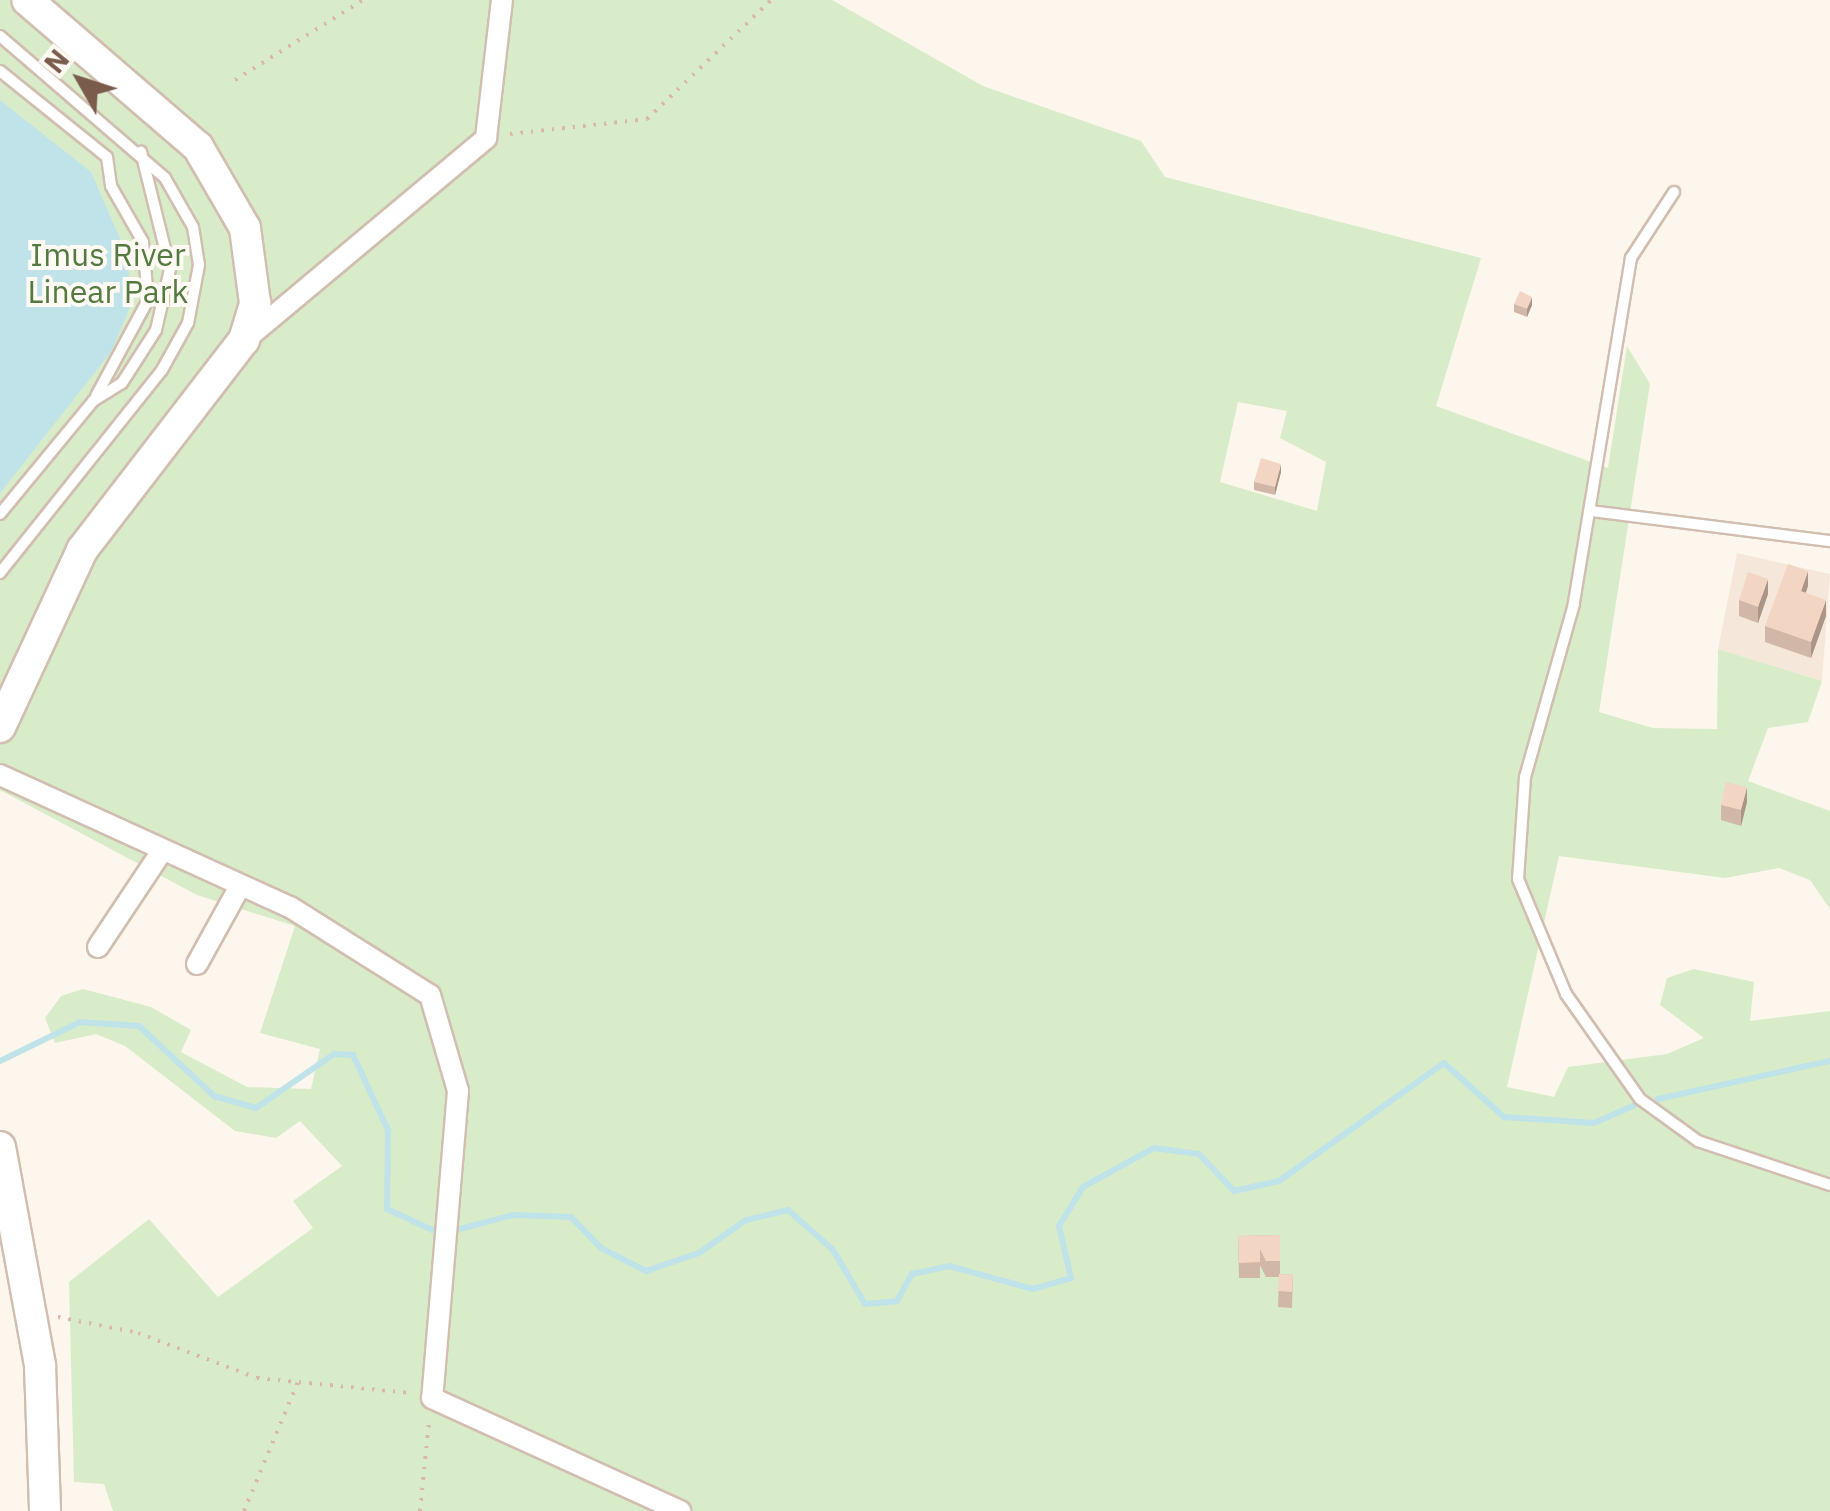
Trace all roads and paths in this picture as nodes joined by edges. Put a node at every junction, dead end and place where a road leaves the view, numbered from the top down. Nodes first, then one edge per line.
1 (27, 0) edge
2 (364, 0) edge
3 (502, 0) edge
4 (771, 0) edge
5 (0, 36) edge
6 (0, 70) edge
7 (235, 80) dead end
8 (486, 138) junction
9 (141, 151) junction
10 (1674, 192) dead end
11 (244, 340) junction
12 (93, 401) junction
13 (1591, 512) junction
14 (0, 514) edge
15 (1830, 541) edge
16 (0, 573) edge
17 (0, 727) edge
18 (0, 774) edge
19 (160, 854) junction
20 (239, 888) junction
21 (98, 947) dead end
22 (196, 964) dead end
23 (0, 1146) edge
24 (1830, 1185) edge
25 (34, 1315) junction
26 (298, 1382) junction
27 (432, 1398) junction
28 (45, 1511) edge
29 (244, 1511) edge
30 (420, 1511) edge
31 (680, 1511) edge

1 - 11 main road
2 - 7 path
3 - 8 street
4 - 8 path
5 - 9 lane
6 - 12 lane
8 - 11 street
9 - 12 lane
9 - 16 lane
10 - 13 lane
11 - 17 main road
12 - 14 lane
13 - 15 lane
13 - 24 lane
18 - 19 street
19 - 20 street
19 - 21 street
20 - 22 street
20 - 27 street
23 - 25 main road
25 - 26 path
25 - 28 main road
26 - 27 path
26 - 29 path
27 - 30 path
27 - 31 street

